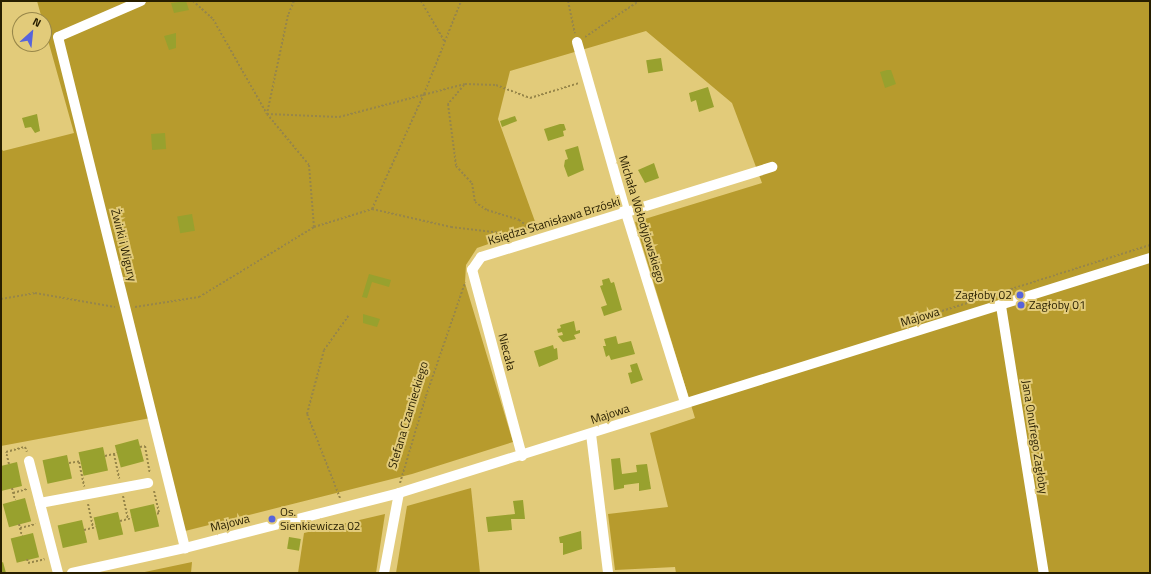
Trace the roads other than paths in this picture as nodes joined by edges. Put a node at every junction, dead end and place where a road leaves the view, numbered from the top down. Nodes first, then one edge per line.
1 (141, 1) edge
2 (577, 42) road end
3 (772, 167) dead end
4 (626, 212) junction
5 (1150, 258) edge
6 (472, 270) joint
7 (1001, 306) junction
8 (685, 403) junction
9 (591, 434) junction
10 (522, 456) junction
11 (29, 461) road end
12 (150, 482) road end
13 (399, 493) junction
14 (40, 503) junction
15 (185, 548) junction
16 (58, 573) edge
17 (72, 573) edge
18 (384, 573) edge
19 (608, 573) edge
20 (1044, 573) edge

1 - 15 street, Żwirki i Wigury
2 - 4 street, Michała Wołodyjowskiego
3 - 4 street, Księdza Stanisława Brzóski
4 - 6 street, Księdza Stanisława Brzóski
4 - 8 street, Michała Wołodyjowskiego
5 - 7 street, Majowa
6 - 10 street, Niecała
7 - 8 street, Majowa
7 - 20 street, Jana Onufrego Zagłoby
8 - 9 street, Majowa
9 - 10 street, Majowa
9 - 19 street
10 - 13 street, Majowa
11 - 14 street
12 - 14 street
13 - 15 street, Majowa
13 - 18 street
14 - 16 street
15 - 17 street, Majowa

